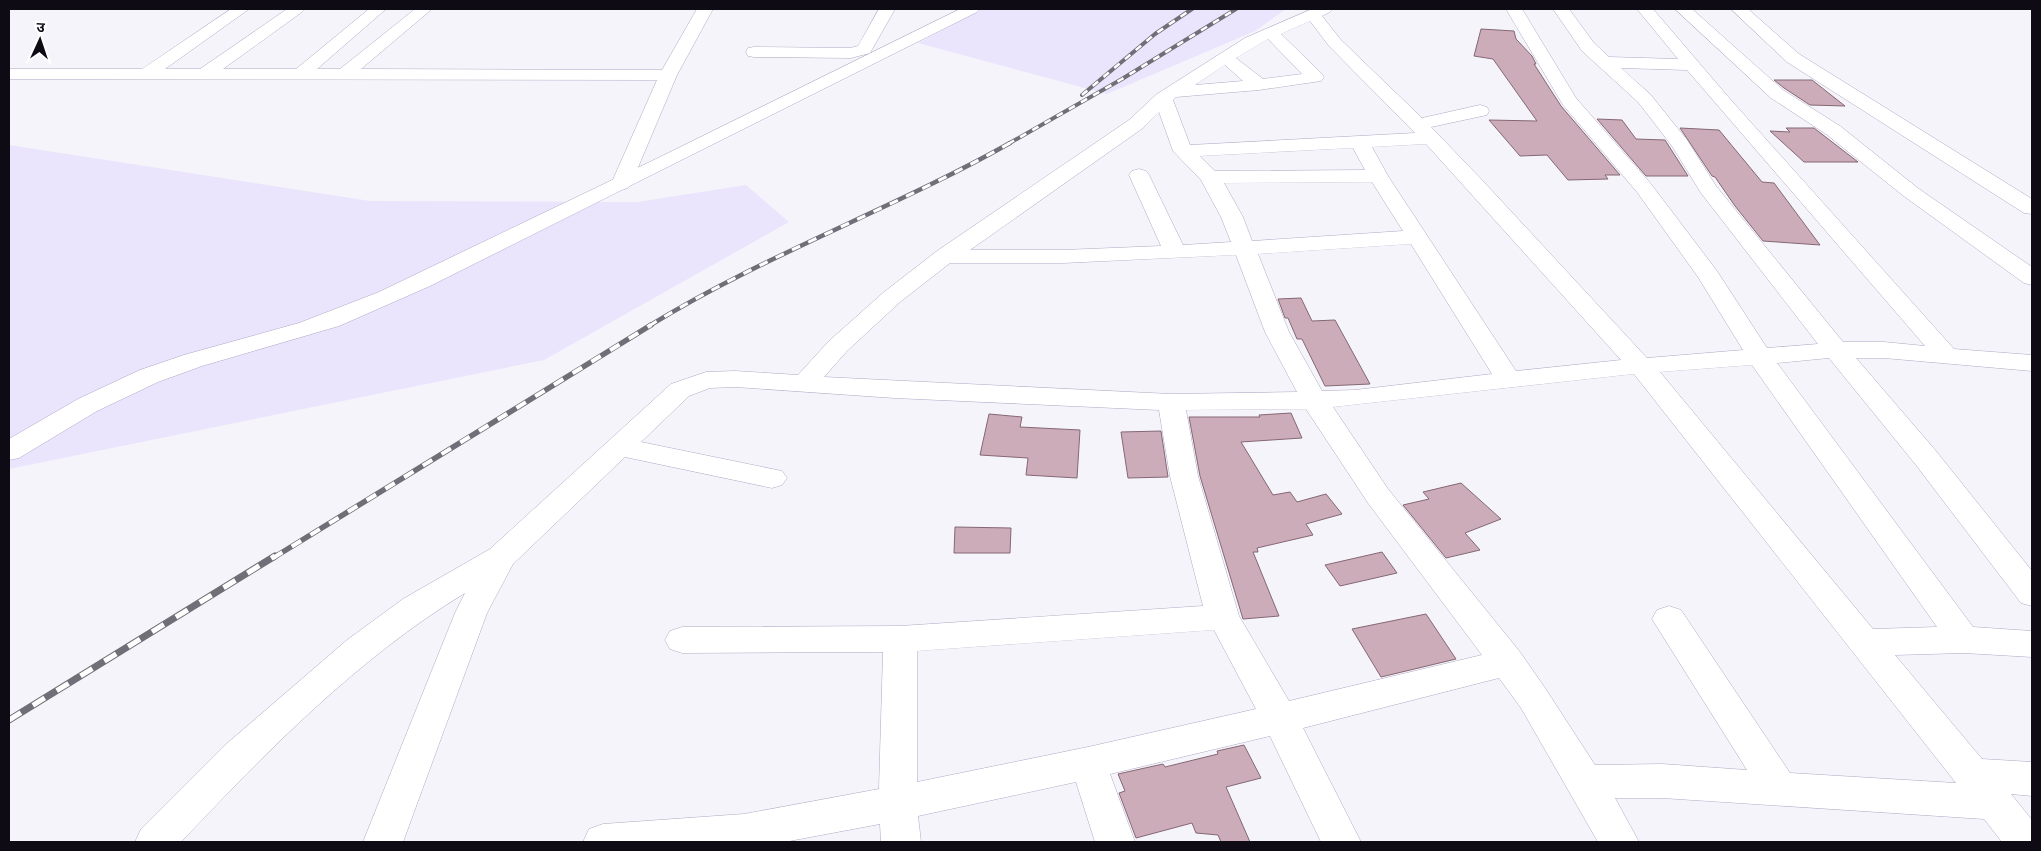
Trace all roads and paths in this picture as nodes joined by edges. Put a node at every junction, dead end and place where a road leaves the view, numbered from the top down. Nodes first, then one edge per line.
1 (241, 9) edge
2 (297, 9) edge
3 (378, 9) edge
4 (424, 9) edge
5 (705, 9) edge
6 (887, 9) edge
7 (972, 9) edge
8 (1514, 9) edge
9 (1561, 9) edge
10 (1645, 9) edge
11 (1683, 9) edge
12 (1739, 9) edge
13 (1319, 12) edge
14 (1271, 33) junction
15 (754, 52) dead end
16 (1225, 57) junction
17 (1605, 62) junction
18 (1692, 65) junction
19 (9, 74) edge
20 (146, 74) junction
21 (202, 74) junction
22 (300, 75) junction
23 (344, 75) junction
24 (668, 75) junction
25 (1259, 85) junction
26 (1168, 95) junction
27 (1480, 111) dead end
28 (1425, 131) junction
29 (1359, 142) junction
30 (1182, 151) junction
31 (1139, 176) dead end
32 (1378, 176) junction
33 (1210, 177) junction
34 (621, 184) junction
35 (2032, 208) edge
36 (1418, 237) junction
37 (1244, 247) junction
38 (1175, 252) junction
39 (945, 256) junction
40 (2032, 278) edge
41 (1837, 350) junction
42 (1760, 356) junction
43 (1946, 356) junction
44 (2032, 363) edge
45 (1641, 366) junction
46 (1509, 380) junction
47 (805, 383) junction
48 (1314, 400) junction
49 (1172, 402) junction
50 (619, 447) junction
51 (9, 451) edge
52 (772, 478) dead end
53 (501, 557) junction
54 (2032, 594) edge
55 (1223, 617) junction
56 (1669, 619) dead end
57 (900, 639) junction
58 (682, 640) dead end
59 (1964, 640) junction
60 (1865, 642) junction
61 (2032, 644) edge
62 (1508, 662) junction
63 (1279, 717) junction
64 (1088, 763) junction
65 (2032, 779) edge
66 (1585, 782) junction
67 (1779, 788) junction
68 (1984, 789) junction
69 (898, 803) junction
70 (155, 842) edge
71 (383, 842) edge
72 (603, 842) edge
73 (901, 842) edge
74 (1115, 842) edge
75 (1341, 842) edge
76 (1619, 842) edge
77 (2026, 842) edge

1 - 20 street
2 - 21 street
3 - 22 street
4 - 23 street
5 - 24 street
6 - 15 street
7 - 34 street
8 - 42 street
9 - 17 street
10 - 18 street
11 - 40 street
12 - 35 street
13 - 14 street
13 - 28 street
14 - 16 street
14 - 25 street
16 - 25 street
16 - 26 street
17 - 18 street
17 - 41 street
18 - 43 street
19 - 20 street
20 - 21 street
21 - 22 street
22 - 23 street
23 - 24 street
24 - 34 street
25 - 26 street
26 - 30 street
26 - 39 street
27 - 28 street
28 - 29 street
28 - 45 street
29 - 30 street
29 - 32 street
30 - 33 street
31 - 38 street
32 - 33 street
32 - 36 street
33 - 37 street
34 - 51 street
36 - 37 street
36 - 46 street
37 - 38 street
37 - 48 street
38 - 39 street
39 - 47 street
41 - 42 street
41 - 43 street
41 - 54 street
42 - 45 street
42 - 59 street
43 - 44 street
45 - 46 street
45 - 60 street
46 - 48 street
47 - 49 street
47 - 50 street
48 - 49 street
48 - 62 street
49 - 55 street
50 - 52 street
50 - 53 street
53 - 70 street
53 - 71 street
55 - 57 street
55 - 63 street
56 - 67 street
57 - 58 street
57 - 69 street
59 - 60 street
59 - 61 street
60 - 68 street
62 - 63 street
62 - 66 street
63 - 64 street
63 - 75 street
64 - 69 street
64 - 74 street
65 - 68 street
66 - 67 street
66 - 76 street
67 - 68 street
68 - 77 street
69 - 72 street
69 - 73 street

